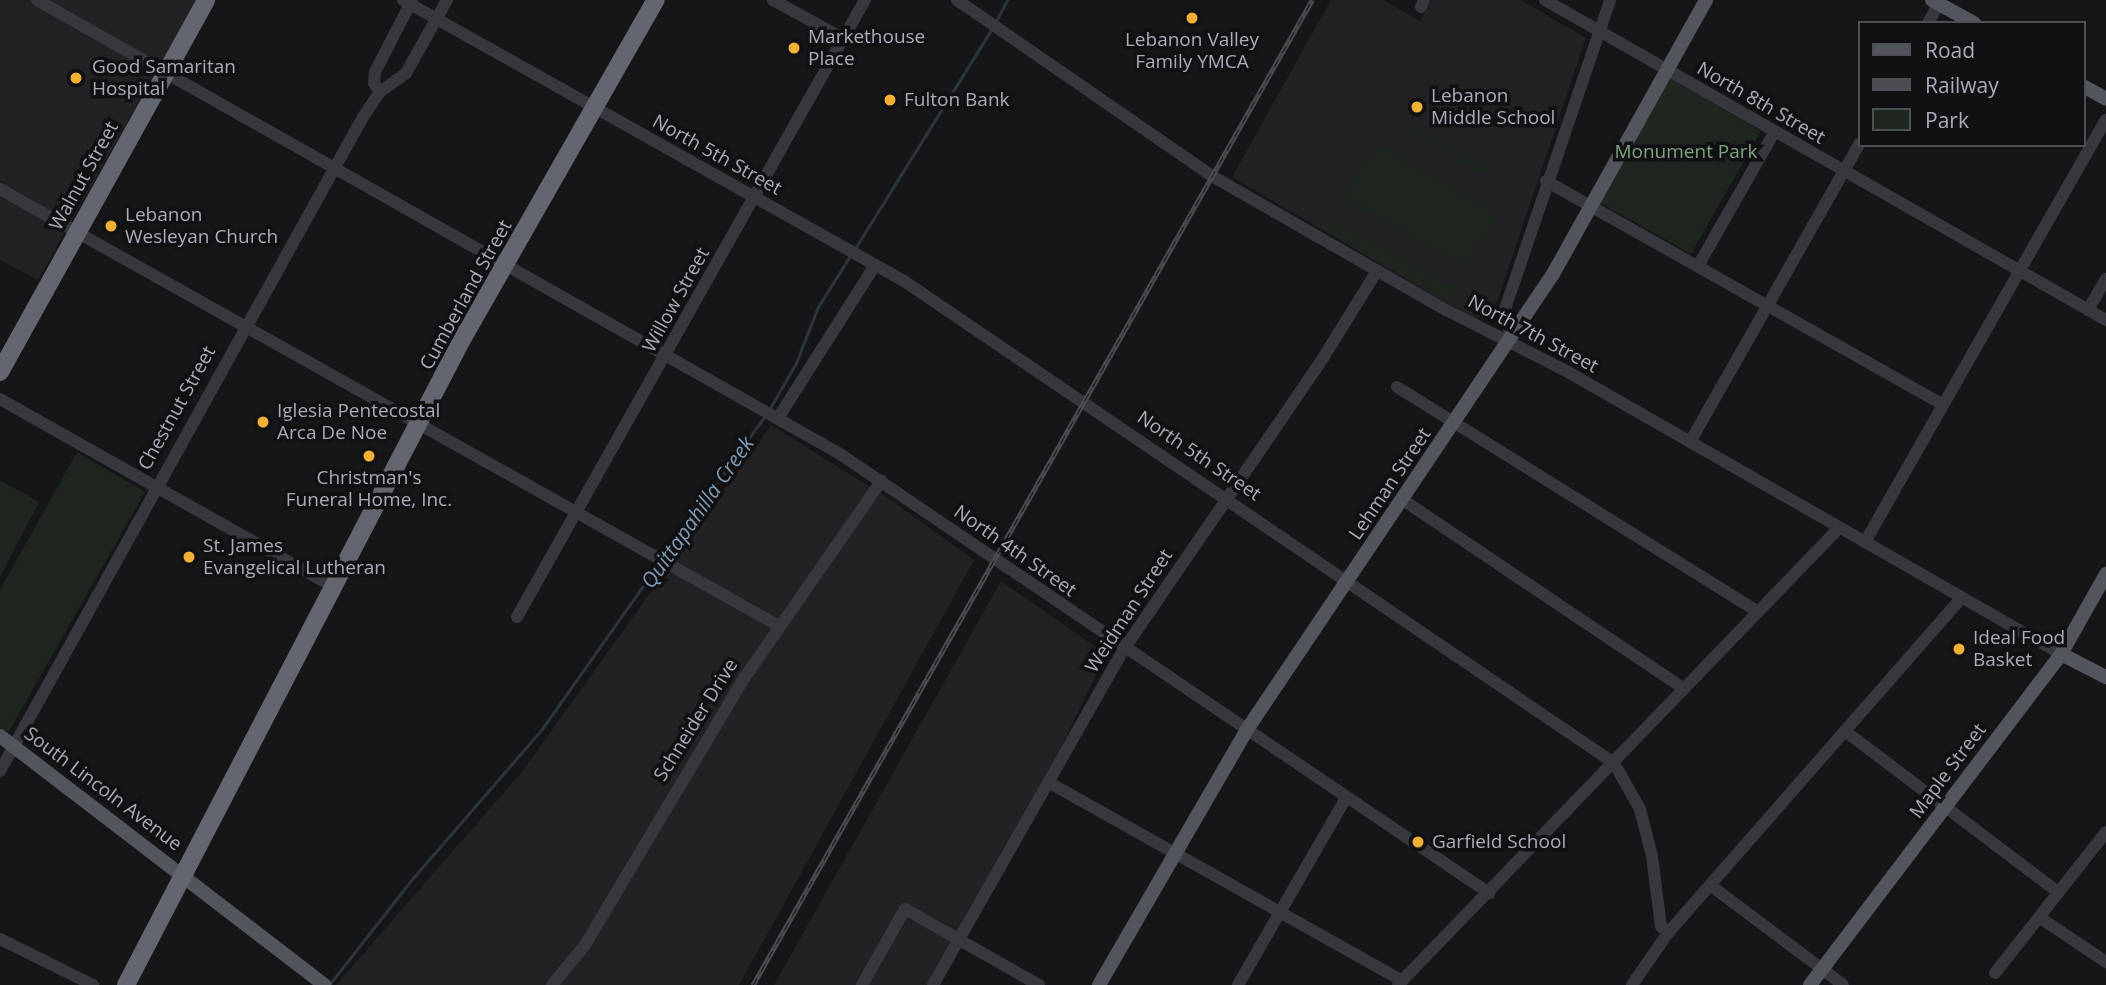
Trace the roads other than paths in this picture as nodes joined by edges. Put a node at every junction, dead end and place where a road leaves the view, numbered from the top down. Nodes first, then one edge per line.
1 (37, 0) edge
2 (206, 0) edge
3 (447, 0) edge
4 (656, 0) edge
5 (773, 0) edge
6 (865, 0) edge
7 (957, 0) edge
8 (1545, 0) edge
9 (1610, 0) edge
10 (1706, 0) edge
11 (408, 1) edge
12 (1938, 1) edge
13 (437, 19) junction
14 (1929, 21) edge
15 (1971, 21) edge
16 (1600, 32) junction
17 (844, 39) junction
18 (1665, 71) junction
19 (164, 74) junction
20 (2085, 87) edge
21 (380, 92) junction
22 (2106, 99) edge
23 (594, 109) junction
24 (2106, 120) edge
25 (1773, 133) junction
26 (1857, 147) edge
27 (334, 170) junction
28 (1844, 172) junction
29 (1546, 181) junction
30 (0, 189) edge
31 (755, 198) junction
32 (1592, 207) junction
33 (76, 233) junction
34 (504, 265) junction
35 (875, 265) junction
36 (1698, 266) junction
37 (1377, 271) junction
38 (2019, 272) junction
39 (2106, 279) edge
40 (1768, 306) junction
41 (2088, 310) junction
42 (2106, 320) edge
43 (243, 330) junction
44 (1511, 342) junction
45 (667, 355) junction
46 (0, 372) edge
47 (1396, 387) dead end
48 (0, 399) edge
49 (1942, 404) junction
50 (771, 414) junction
51 (1454, 422) junction
52 (422, 424) junction
53 (1690, 442) junction
54 (881, 481) junction
55 (155, 487) junction
56 (1227, 498) junction
57 (1403, 500) junction
58 (575, 512) junction
59 (1839, 528) junction
60 (1865, 542) junction
61 (2106, 574) edge
62 (1348, 581) junction
63 (333, 587) junction
64 (1961, 598) junction
65 (1758, 611) junction
66 (517, 617) dead end
67 (779, 626) junction
68 (1124, 649) junction
69 (2061, 654) junction
70 (2106, 677) edge
71 (1684, 689) junction
72 (1845, 730) junction
73 (1246, 731) junction
74 (0, 736) edge
75 (13, 746) junction
76 (1614, 763) junction
77 (0, 771) edge
78 (1048, 782) junction
79 (1346, 798) junction
80 (1945, 807) junction
81 (2106, 832) edge
82 (1173, 852) junction
83 (182, 874) junction
84 (1710, 885) junction
85 (2058, 892) junction
86 (1489, 893) junction
87 (1280, 912) junction
88 (2039, 917) junction
89 (1668, 933) junction
90 (0, 939) edge
91 (959, 940) junction
92 (2106, 962) edge
93 (1822, 969) junction
94 (1995, 973) dead end
95 (1400, 983) edge
96 (93, 985) edge
97 (126, 985) edge
98 (324, 985) edge
99 (552, 985) edge
100 (862, 985) edge
101 (933, 985) edge
102 (1039, 985) edge
103 (1099, 985) edge
104 (1238, 985) edge
105 (1632, 985) edge
106 (1811, 985) edge
107 (1843, 985) edge

1 - 19 street, North 4th Street
2 - 19 highway, Walnut Street
3 - 13 street, Chestnut Street
4 - 23 highway, Cumberland Street
5 - 17 street
6 - 17 street, Willow Street
7 - 37 street, North 7th Street
8 - 16 street, North 8th Street
9 - 16 street
10 - 18 main road, Lehman Street
11 - 13 street, North 5th Street
11 - 21 street, Chestnut Street
12 - 14 street
12 - 15 main road
13 - 21 street, Chestnut Street
13 - 23 street, North 5th Street
16 - 18 street, North 8th Street
16 - 29 street
17 - 31 street, Willow Street
18 - 25 street, North 8th Street
18 - 32 main road, Lehman Street
19 - 27 street, North 4th Street
19 - 33 highway, Walnut Street
20 - 22 main road
21 - 27 street, Chestnut Street
23 - 31 street, North 5th Street
23 - 34 highway, Cumberland Street
24 - 38 street
25 - 28 street, North 8th Street
25 - 36 street
26 - 28 street
27 - 34 street, North 4th Street
27 - 43 street, Chestnut Street
28 - 38 street, North 8th Street
28 - 40 street
29 - 32 street
29 - 44 street
30 - 33 street
31 - 35 street, North 5th Street
31 - 45 street, Willow Street
32 - 36 street
32 - 44 main road, Lehman Street
33 - 43 street
33 - 46 highway, Walnut Street
34 - 45 street, North 4th Street
34 - 52 highway, Cumberland Street
35 - 50 street
35 - 56 street, North 5th Street
36 - 40 street
37 - 44 street, North 7th Street
37 - 56 street, Weidman Street
38 - 41 street, North 8th Street
38 - 49 street
39 - 41 street
40 - 49 street
40 - 53 street
41 - 42 street, North 8th Street
43 - 52 street
43 - 55 street, Chestnut Street
44 - 51 main road, Lehman Street
44 - 53 street, North 7th Street
45 - 50 street, North 4th Street
45 - 58 street, Willow Street
47 - 51 street
48 - 55 street
49 - 60 street
50 - 54 street, North 4th Street
51 - 57 main road, Lehman Street
51 - 65 street
52 - 58 street
52 - 63 highway, Cumberland Street
53 - 59 street, North 7th Street
54 - 67 street, Schneider Drive
54 - 68 street, North 4th Street
55 - 63 street
55 - 75 street, Chestnut Street
56 - 62 street, North 5th Street
56 - 68 street, Weidman Street
57 - 62 main road, Lehman Street
57 - 71 street
58 - 66 street, Willow Street
58 - 67 street
59 - 60 street, North 7th Street
59 - 65 street
60 - 64 street, North 7th Street
61 - 69 main road, Maple Street
62 - 73 main road, Lehman Street
62 - 76 street, North 5th Street
63 - 83 highway, Cumberland Street
64 - 69 street, North 7th Street
64 - 72 street
65 - 71 street
67 - 99 street, Schneider Drive
68 - 73 street, North 4th Street
68 - 78 street, Weidman Street
69 - 70 main road, North 7th Street
69 - 80 main road, Maple Street
71 - 76 street
72 - 80 street
72 - 84 street
73 - 79 street, North 4th Street
73 - 82 main road, Lehman Street
74 - 75 main road, South Lincoln Avenue
75 - 77 street, Chestnut Street
75 - 83 main road, South Lincoln Avenue
76 - 86 street
76 - 89 street, North 5th Street
78 - 82 street
78 - 91 street, Weidman Street
79 - 86 street, North 4th Street
79 - 87 street
80 - 85 street
80 - 93 main road, Maple Street
81 - 85 street
82 - 87 street
82 - 103 main road, Lehman Street
83 - 97 highway, Cumberland Street
83 - 98 main road, South Lincoln Avenue
84 - 89 street
84 - 93 street
85 - 88 street
86 - 95 street
87 - 95 street
87 - 104 street
88 - 92 street
88 - 94 street
89 - 105 street
90 - 96 street
91 - 100 street
91 - 101 street, Weidman Street
91 - 102 street
93 - 106 main road, Maple Street
93 - 107 street

